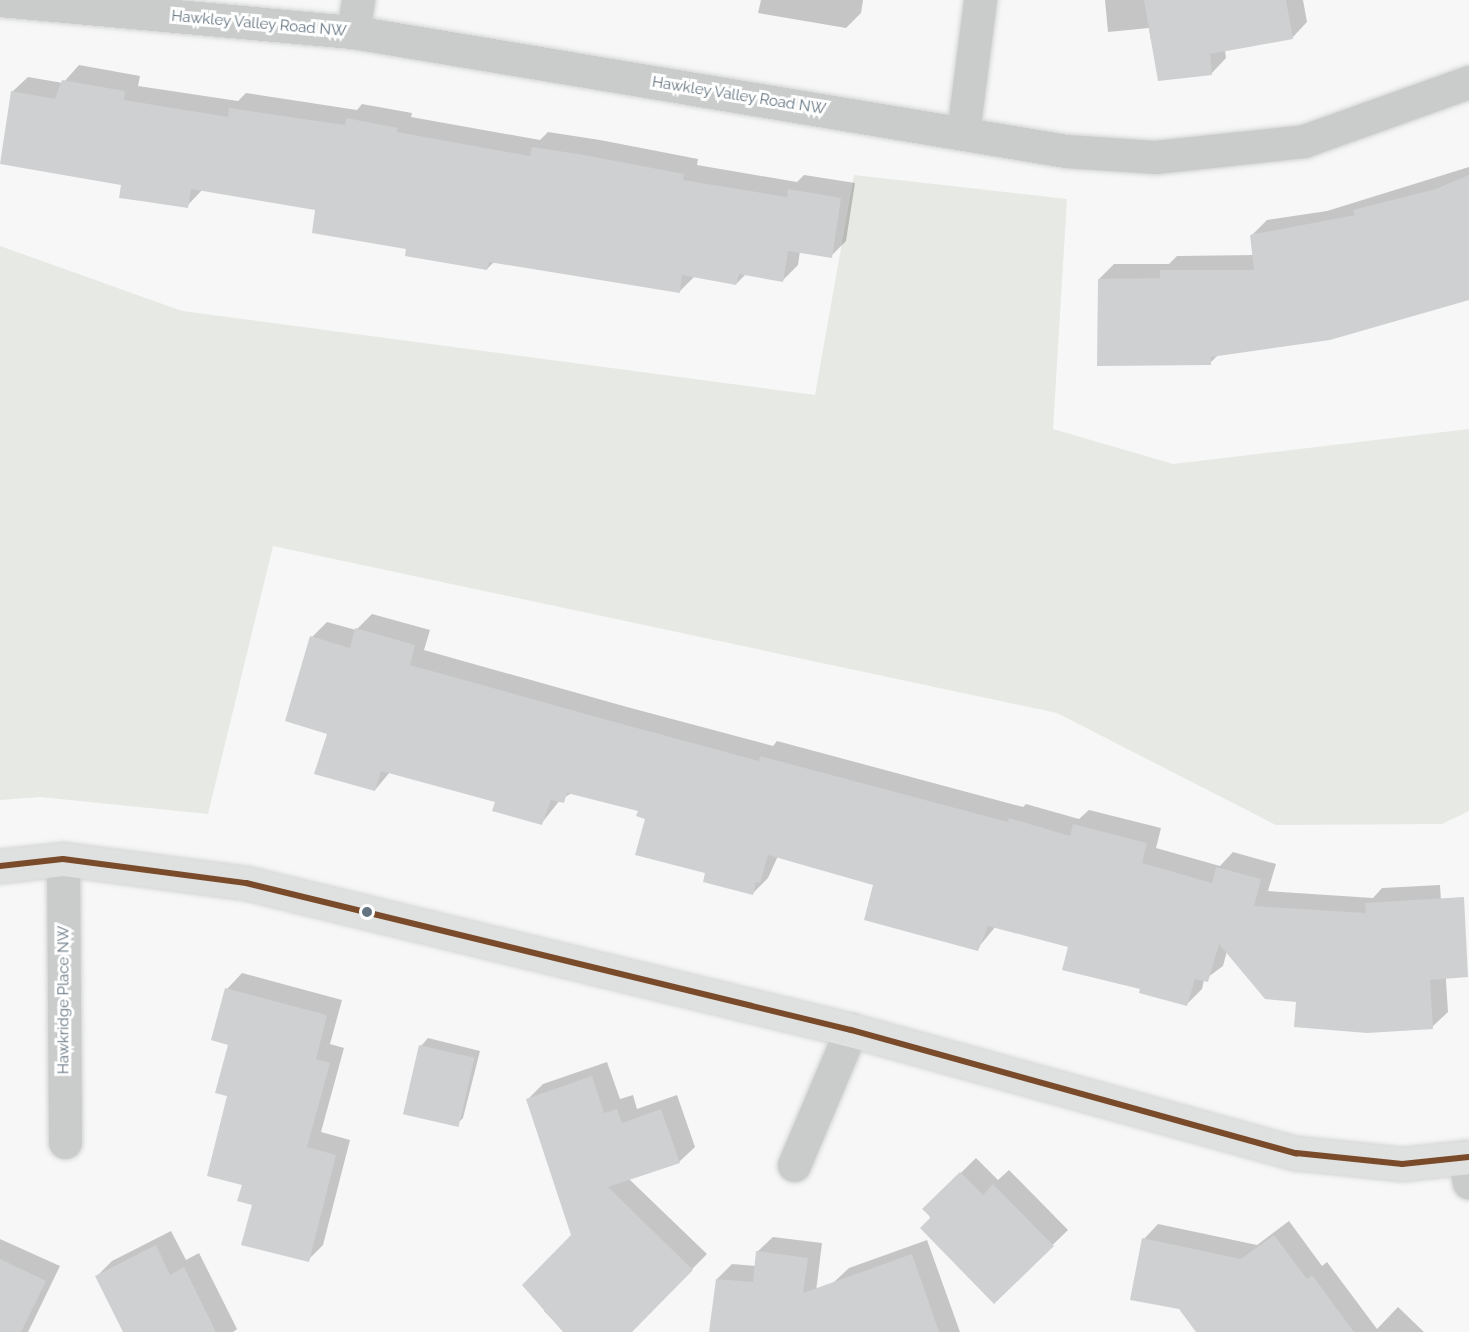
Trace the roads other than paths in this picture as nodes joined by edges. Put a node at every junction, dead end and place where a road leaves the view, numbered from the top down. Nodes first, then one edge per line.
1 (0, 0) edge
2 (358, 0) edge
3 (980, 0) edge
4 (353, 32) junction
5 (1469, 81) edge
6 (963, 133) junction
7 (63, 859) junction
8 (0, 866) edge
9 (851, 1030) junction
10 (65, 1142) dead end
11 (794, 1165) dead end
12 (1467, 1166) edge

1 - 4 street, Hawkley Valley Road NW
2 - 4 street
3 - 6 street
4 - 6 street, Hawkley Valley Road NW
5 - 6 street, Hawkley Valley Road NW
7 - 8 street
7 - 9 street
7 - 10 street, Hawkridge Place NW
9 - 11 street
9 - 12 street

